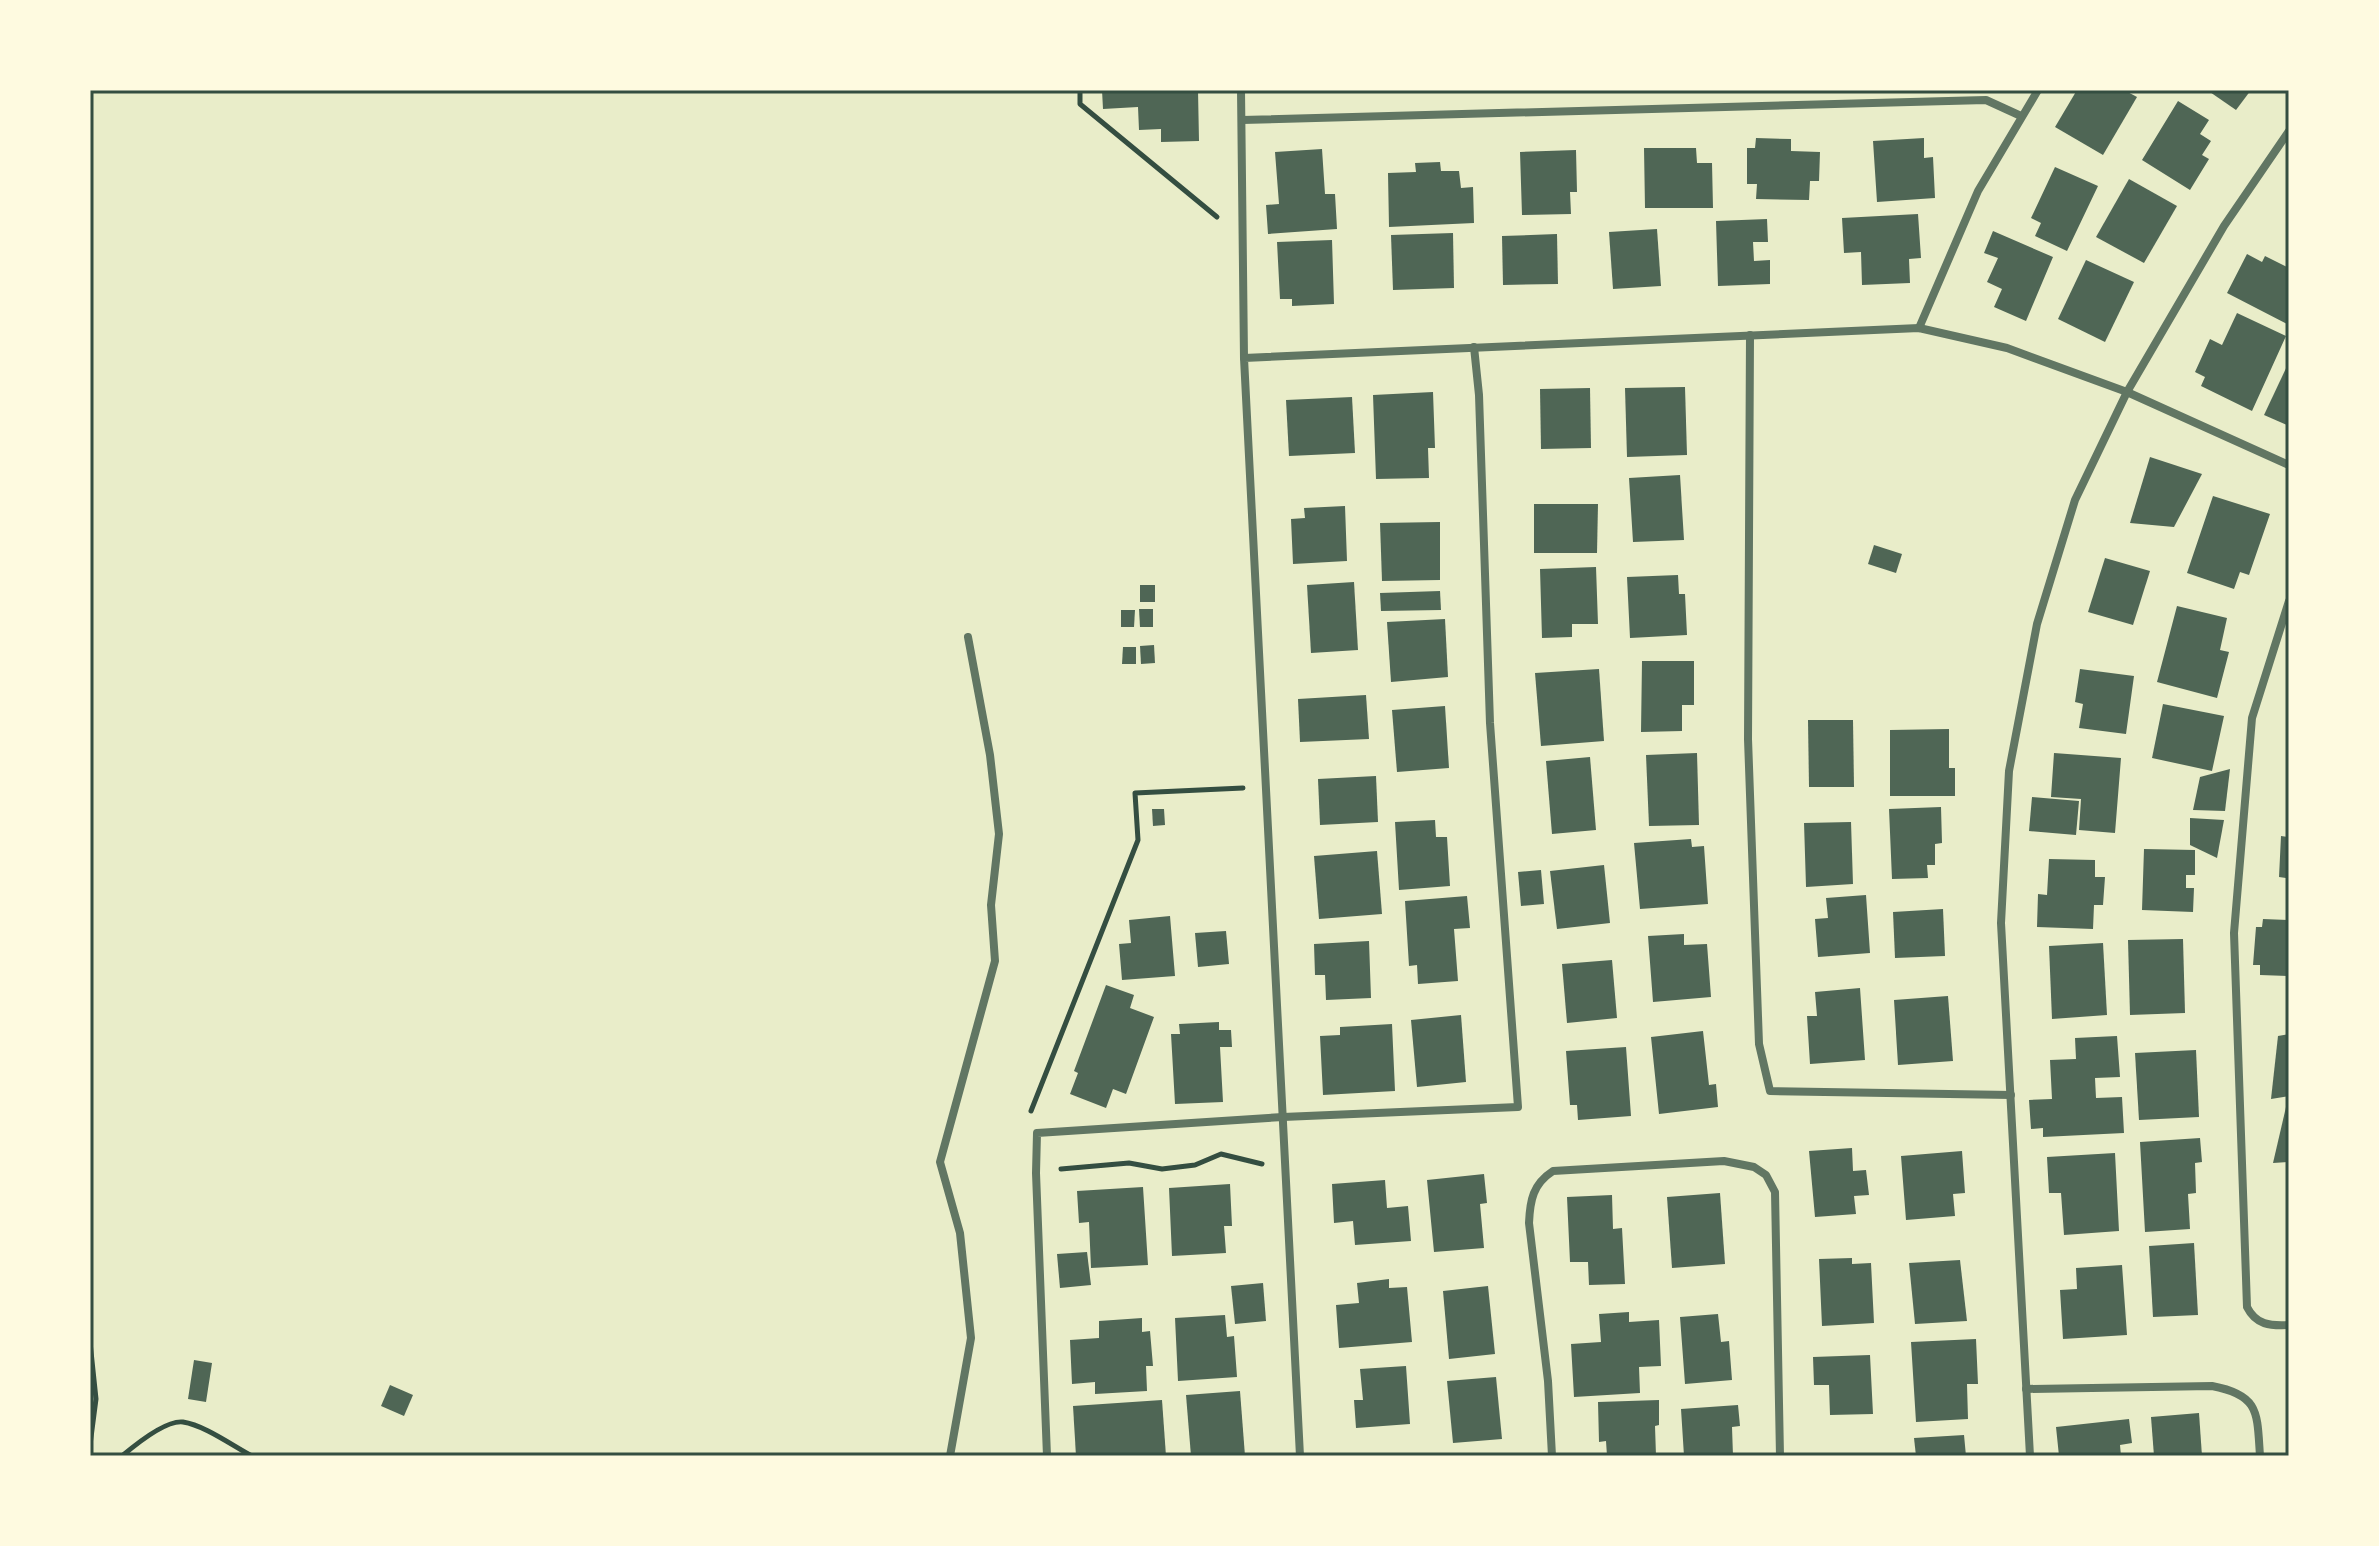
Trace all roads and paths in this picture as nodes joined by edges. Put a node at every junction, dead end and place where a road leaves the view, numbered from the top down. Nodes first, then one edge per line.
1 (1080, 90) edge
2 (1241, 90) edge
3 (2038, 90) edge
4 (2021, 116) junction
5 (1242, 120) junction
6 (2289, 131) edge
7 (1243, 238) junction
8 (1919, 328) junction
9 (1750, 335) junction
10 (1474, 347) junction
11 (1244, 358) junction
12 (2127, 392) junction
13 (2289, 465) edge
14 (2289, 601) edge
15 (968, 637) dead end
16 (1266, 788) junction
17 (2011, 1095) junction
18 (1283, 1117) junction
19 (1028, 1119) dead end
20 (1266, 1166) dead end
21 (1036, 1173) junction
22 (2289, 1325) edge
23 (90, 1342) edge
24 (2026, 1389) junction
25 (90, 1445) edge
26 (122, 1456) edge
27 (252, 1456) edge
28 (950, 1456) edge
29 (1047, 1456) edge
30 (1300, 1456) edge
31 (1552, 1456) edge
32 (1780, 1456) edge
33 (2030, 1456) edge
34 (2260, 1456) edge

1 - 7 path
2 - 5 street
3 - 4 street
4 - 5 street
4 - 8 street
5 - 7 street
6 - 12 street
7 - 11 street
8 - 9 street
8 - 12 street
9 - 10 street
9 - 17 street
10 - 11 street
10 - 18 street
11 - 16 street
12 - 13 street
12 - 17 street
14 - 22 street
15 - 28 street
16 - 18 street
16 - 19 path
17 - 24 street
18 - 21 street
18 - 30 street
20 - 21 path
21 - 29 street
23 - 25 path
24 - 33 street
24 - 34 street
26 - 27 path
31 - 32 street

